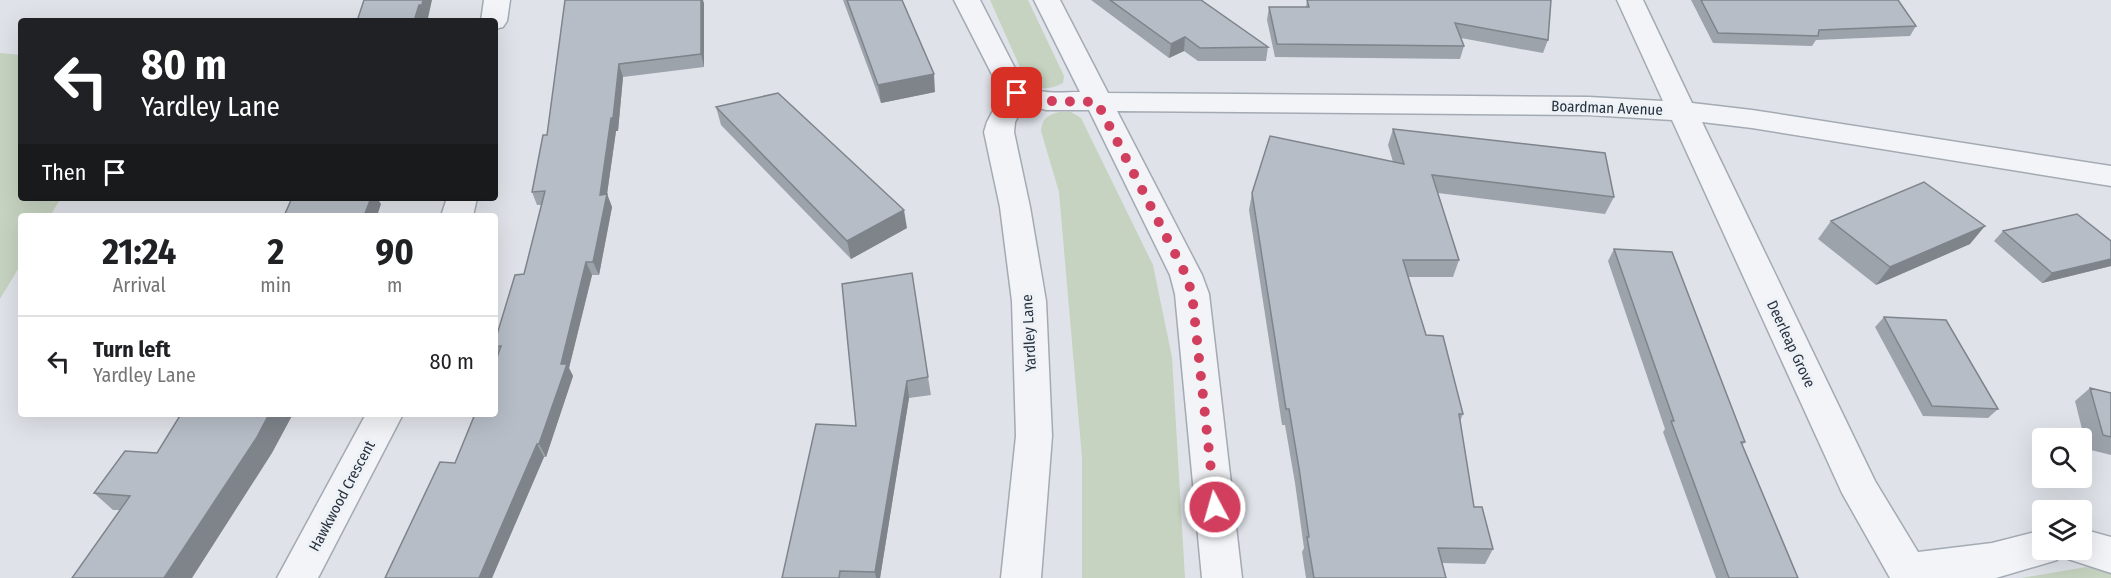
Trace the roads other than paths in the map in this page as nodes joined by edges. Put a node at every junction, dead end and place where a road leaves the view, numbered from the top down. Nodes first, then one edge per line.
1 (497, 0) edge
2 (967, 0) edge
3 (1047, 0) edge
4 (1630, 0) edge
5 (494, 18) edge
6 (1017, 93) junction
7 (1097, 102) junction
8 (1683, 111) junction
9 (2111, 176) edge
10 (383, 417) edge
11 (2092, 550) edge
12 (2032, 551) edge
13 (2111, 555) edge
14 (1910, 575) edge
15 (297, 578) edge
16 (1021, 578) edge
17 (1222, 578) edge

1 - 5 street
2 - 6 street
3 - 7 street
4 - 8 street, Deerleap Grove
6 - 7 street
6 - 16 street, Yardley Lane
7 - 8 street, Boardman Avenue
7 - 17 street
8 - 9 street, Boardman Avenue
8 - 14 street, Deerleap Grove
10 - 15 street, Hawkwood Crescent
11 - 13 street
12 - 14 street, Deerleap Grove

